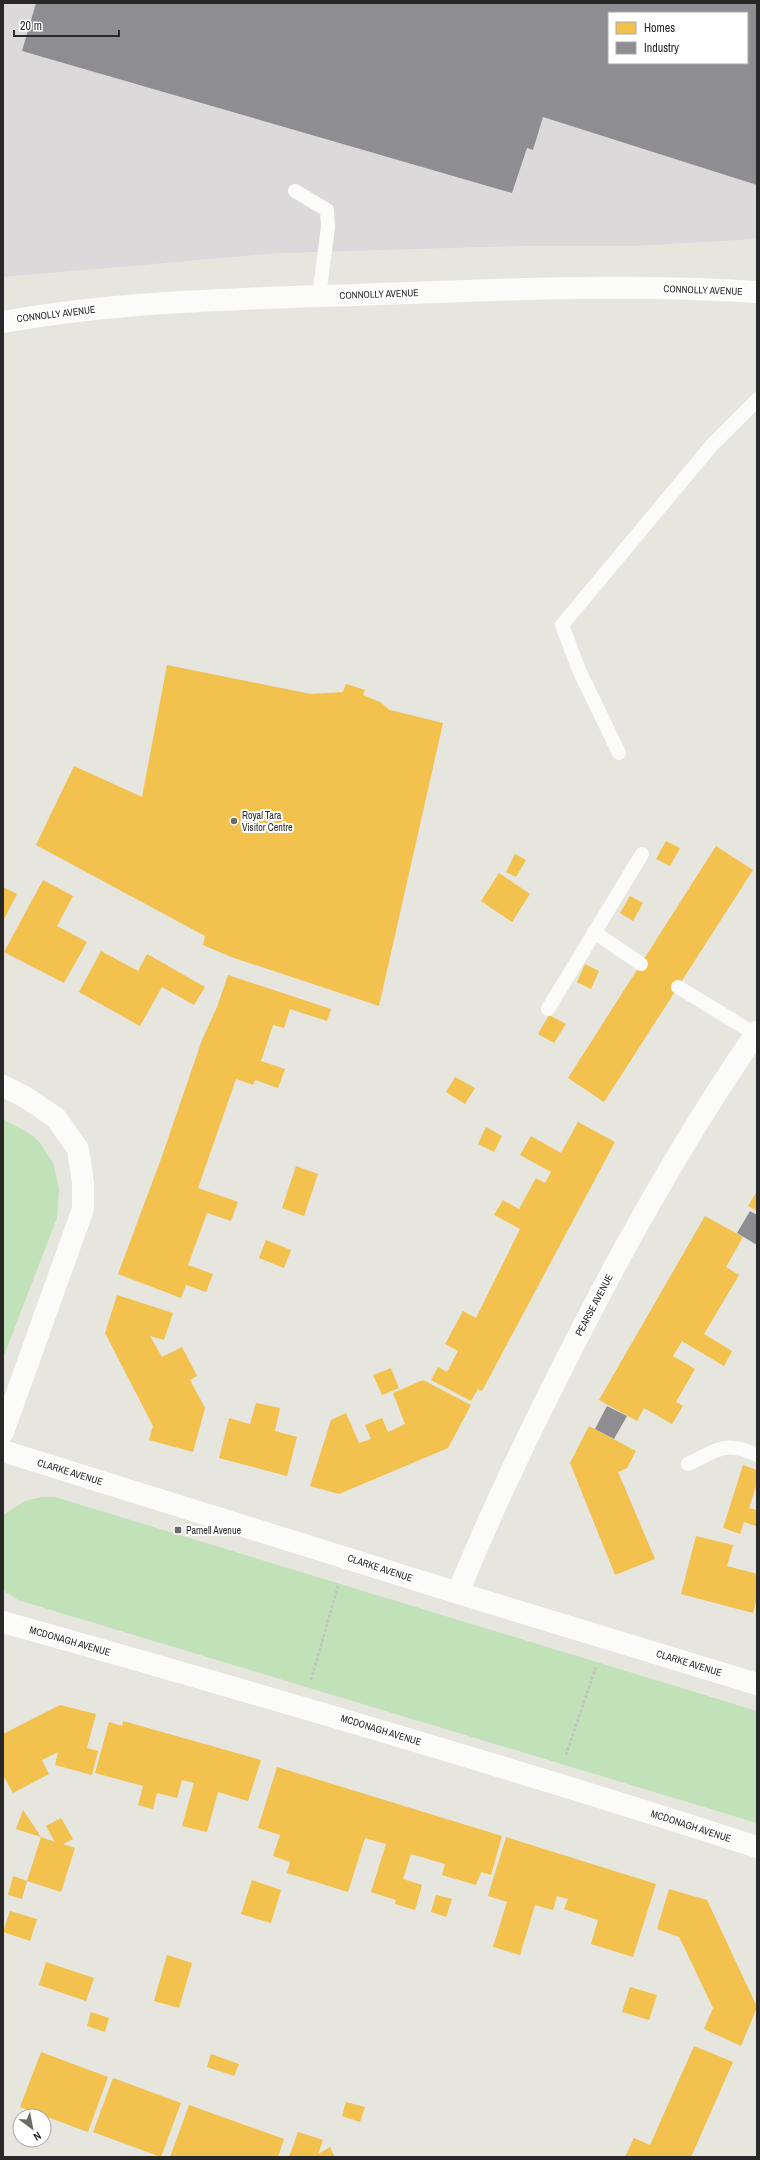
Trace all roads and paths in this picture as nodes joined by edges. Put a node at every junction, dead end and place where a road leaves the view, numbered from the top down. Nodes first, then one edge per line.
1 (295, 191) dead end
2 (757, 292) edge
3 (319, 296) junction
4 (3, 322) edge
5 (757, 400) edge
6 (619, 753) dead end
7 (642, 854) dead end
8 (594, 932) junction
9 (641, 964) dead end
10 (678, 987) dead end
11 (548, 1009) dead end
12 (754, 1040) edge
13 (3, 1086) edge
14 (3, 1432) edge
15 (3, 1451) edge
16 (757, 1455) edge
17 (688, 1464) dead end
18 (347, 1557) junction
19 (458, 1593) junction
20 (3, 1622) edge
21 (606, 1638) junction
22 (757, 1684) edge
23 (303, 1707) junction
24 (557, 1783) junction
25 (757, 1847) edge

1 - 3 lane
2 - 3 street, CONNOLLY AVENUE
3 - 4 street, CONNOLLY AVENUE
5 - 6 lane
7 - 8 lane
8 - 9 lane
8 - 11 lane
10 - 12 lane
12 - 19 street, PEARSE AVENUE
13 - 14 street
15 - 18 street, CLARKE AVENUE
16 - 17 lane
18 - 19 street, CLARKE AVENUE
18 - 23 path
19 - 21 street, CLARKE AVENUE
20 - 23 street, MCDONAGH AVENUE
21 - 22 street, CLARKE AVENUE
21 - 24 path
23 - 24 street, MCDONAGH AVENUE
24 - 25 street, MCDONAGH AVENUE

